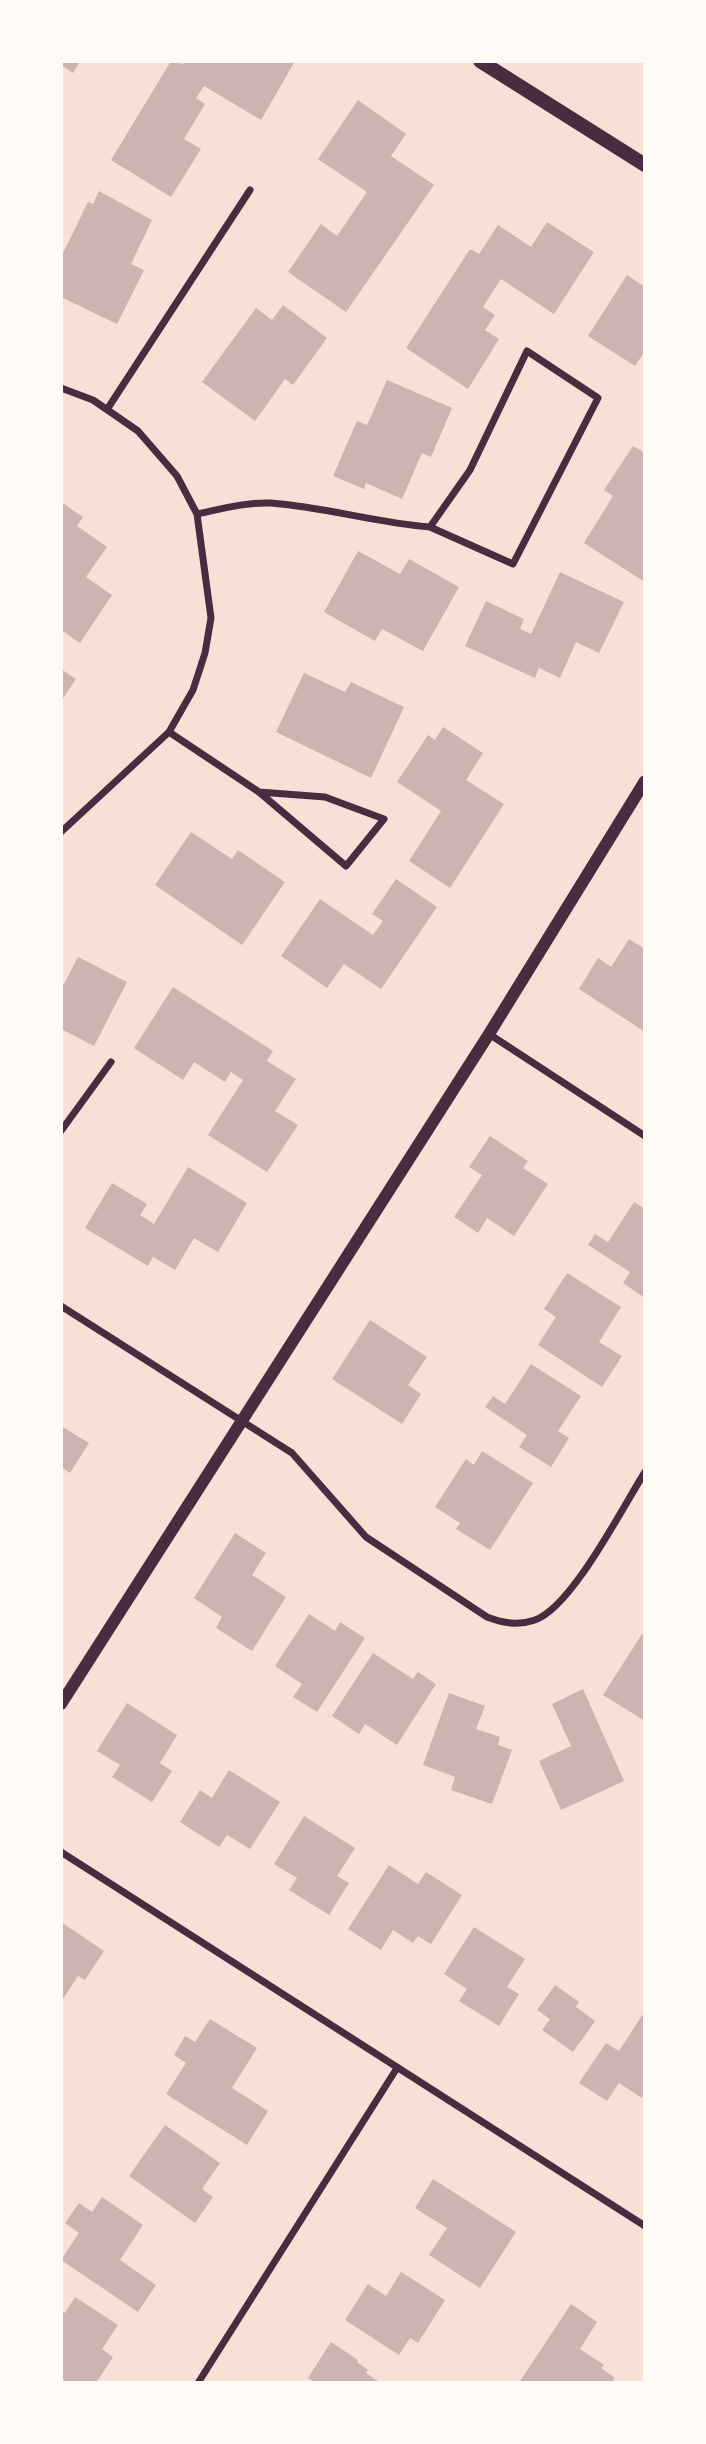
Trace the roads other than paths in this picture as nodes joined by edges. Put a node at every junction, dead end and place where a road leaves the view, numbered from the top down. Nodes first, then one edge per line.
1 (480, 61) edge
2 (645, 165) edge
3 (250, 190) dead end
4 (61, 388) edge
5 (108, 408) junction
6 (197, 514) junction
7 (430, 527) junction
8 (169, 732) junction
9 (645, 781) edge
10 (259, 792) junction
11 (61, 832) edge
12 (489, 1034) junction
13 (111, 1062) dead end
14 (61, 1130) edge
15 (645, 1136) edge
16 (61, 1306) edge
17 (242, 1420) junction
18 (645, 1472) edge
19 (61, 1704) edge
20 (61, 1852) edge
21 (397, 2068) junction
22 (645, 2226) edge
23 (198, 2383) edge

1 - 2 main road
3 - 5 street
4 - 5 street
5 - 6 street
6 - 7 street
6 - 8 street
7 - 7 street
8 - 10 street
8 - 11 street
9 - 12 street
10 - 10 street
12 - 15 street
12 - 17 street
13 - 14 street
16 - 17 street
17 - 18 street
17 - 19 street
20 - 21 street
21 - 22 street
21 - 23 street

